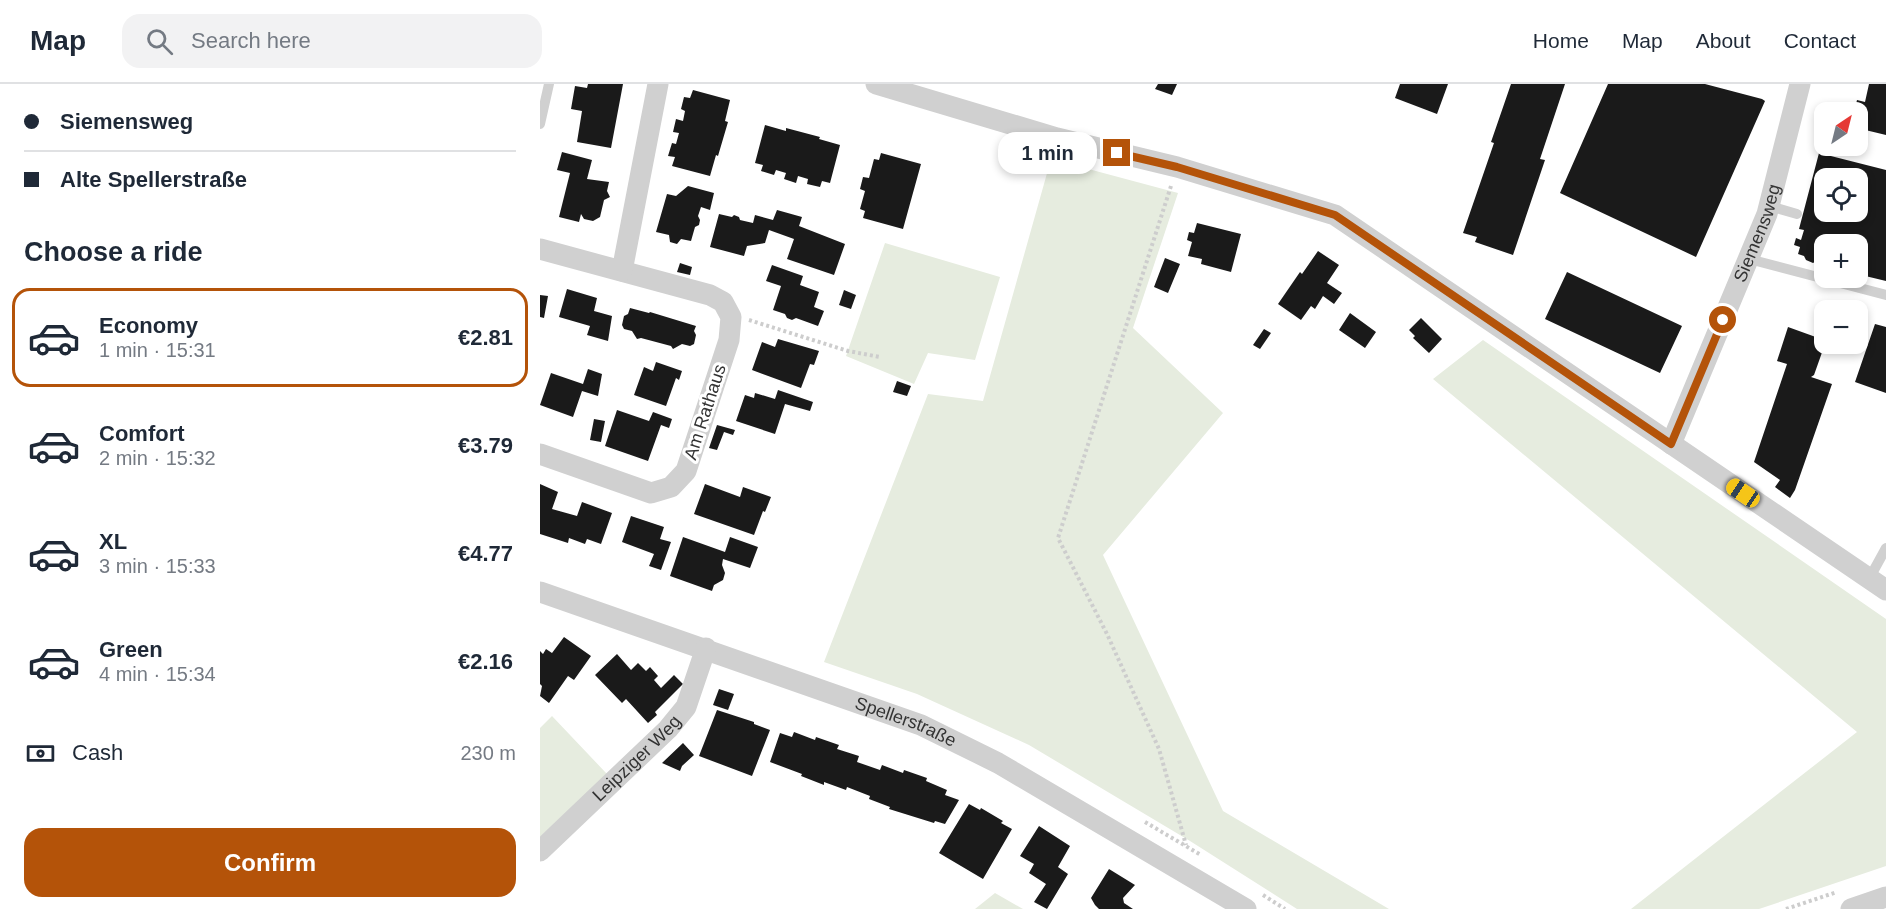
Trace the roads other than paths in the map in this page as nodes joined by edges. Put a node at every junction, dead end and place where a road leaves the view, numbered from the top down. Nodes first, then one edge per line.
1 (549, 84) edge
2 (658, 84) edge
3 (876, 84) edge
4 (1800, 84) edge
5 (540, 124) edge
6 (1769, 206) junction
7 (1797, 214) dead end
8 (540, 249) edge
9 (1749, 258) junction
10 (622, 271) junction
11 (1886, 295) edge
12 (1671, 444) junction
13 (540, 454) edge
14 (1886, 548) edge
15 (1878, 585) edge
16 (540, 592) edge
17 (706, 648) junction
18 (540, 851) edge
19 (1886, 897) edge
20 (1246, 909) edge
21 (1851, 909) edge

1 - 5 lane
2 - 10 street
3 - 12 street
4 - 6 street, Siemensweg
6 - 7 lane
6 - 9 street, Siemensweg
8 - 10 street
9 - 11 lane
9 - 12 street, Siemensweg
10 - 13 street, Am Rathaus
12 - 15 street
14 - 15 lane
16 - 17 street, Spellerstraße
17 - 18 street, Leipziger Weg
17 - 20 street, Spellerstraße
19 - 21 street

